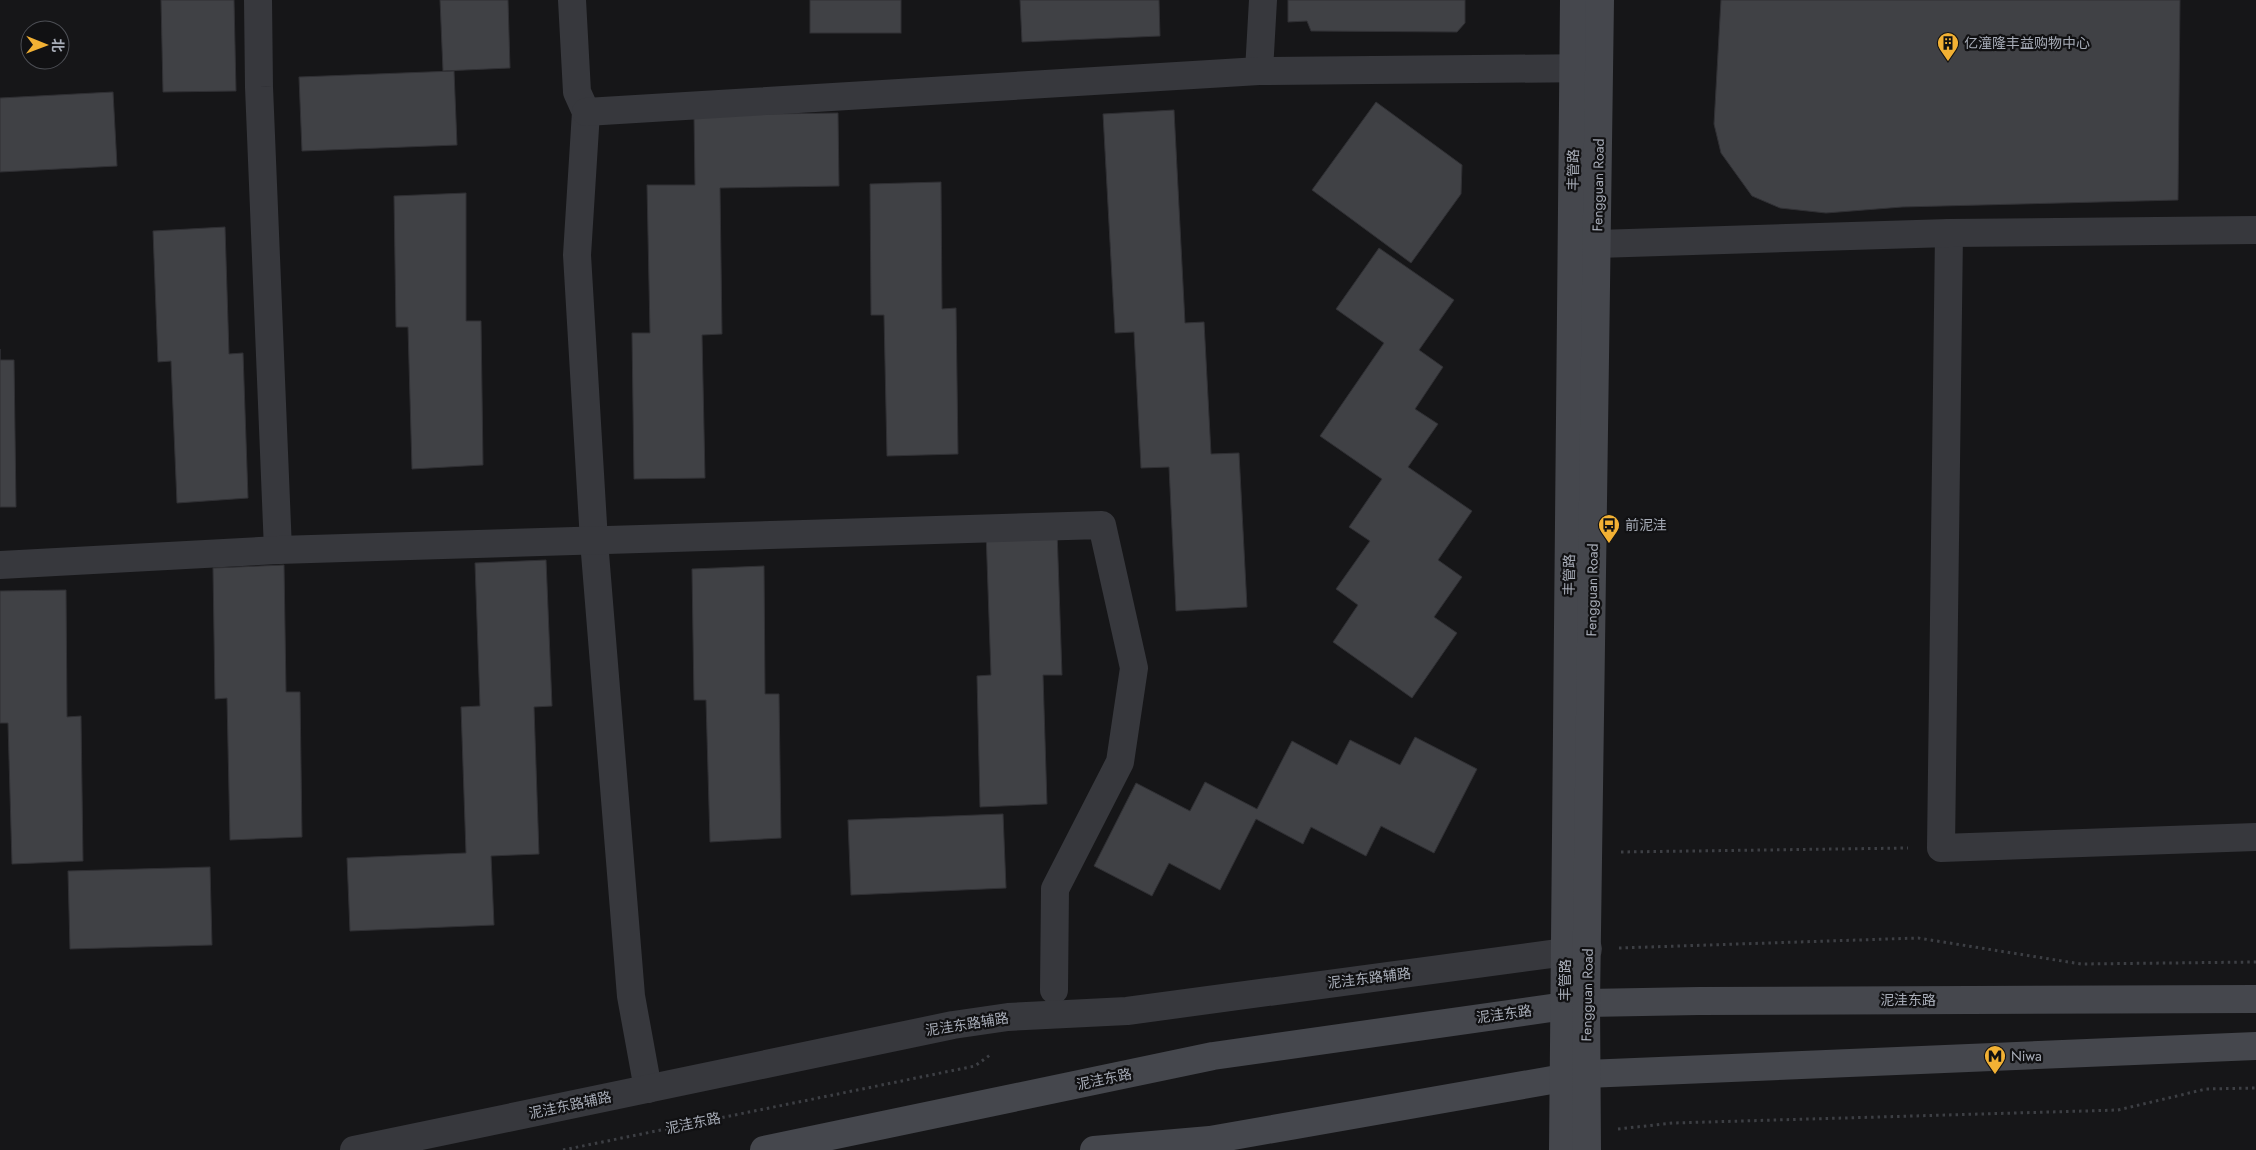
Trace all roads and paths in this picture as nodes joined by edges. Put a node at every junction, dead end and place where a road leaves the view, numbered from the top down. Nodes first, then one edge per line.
1 (258, 0) edge
2 (572, 0) edge
3 (1262, 0) edge
4 (1574, 0) edge
5 (1600, 0) edge
6 (1587, 68) junction
7 (1259, 71) junction
8 (586, 112) junction
9 (2256, 230) edge
10 (1949, 233) junction
11 (1597, 244) junction
12 (594, 540) junction
13 (278, 550) junction
14 (0, 565) edge
15 (2256, 837) edge
16 (1941, 848) junction
17 (1589, 853) junction
18 (1576, 951) junction
19 (2256, 962) edge
20 (1054, 990) dead end
21 (2256, 999) edge
22 (1576, 1004) junction
23 (2256, 1046) edge
24 (998, 1049) dead end
25 (1575, 1076) junction
26 (2256, 1088) edge
27 (648, 1089) junction
28 (1210, 1140) junction
29 (1587, 1141) edge
30 (354, 1150) edge
31 (563, 1150) edge
32 (764, 1150) edge
33 (1094, 1150) edge
34 (1185, 1150) edge
35 (1563, 1150) edge

1 - 13 street
2 - 8 street
3 - 7 street
4 - 6 main road, 丰管路
5 - 6 main road, Fengguan Road
6 - 7 street
6 - 11 main road, Fengguan Road
6 - 18 main road, 丰管路
7 - 8 street
8 - 12 street
9 - 10 street
10 - 11 street
10 - 16 street
11 - 17 main road, Fengguan Road
12 - 13 street
12 - 20 street
12 - 27 street
13 - 14 street
15 - 16 street
16 - 17 path
17 - 18 main road, Fengguan Road
18 - 19 path
18 - 22 main road, 丰管路
18 - 27 street, 泥洼东路辅路
21 - 22 main road, 泥洼东路
22 - 25 main road, 丰管路
22 - 32 main road, 泥洼东路
23 - 25 main road
24 - 31 path, 泥洼东路
25 - 28 main road
25 - 29 main road
25 - 35 main road, 丰管路
26 - 29 path
27 - 30 street, 泥洼东路辅路
28 - 33 main road
28 - 34 street

